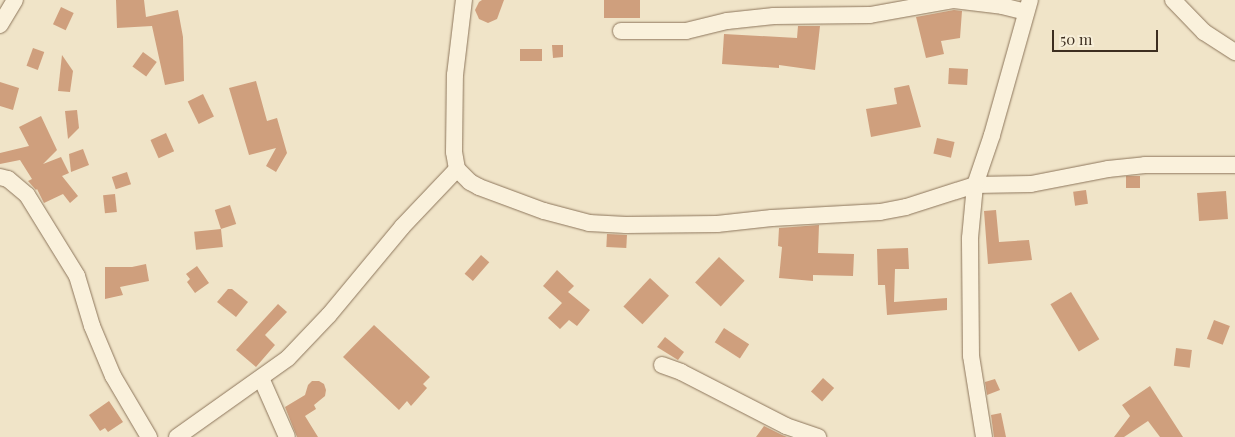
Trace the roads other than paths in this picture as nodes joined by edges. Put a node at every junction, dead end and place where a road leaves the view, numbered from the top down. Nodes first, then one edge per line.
1 (15, 0) edge
2 (464, 0) edge
3 (953, 0) edge
4 (1172, 0) edge
5 (1028, 6) edge
6 (0, 25) edge
7 (621, 31) dead end
8 (1235, 52) edge
9 (1235, 165) edge
10 (457, 169) junction
11 (0, 178) edge
12 (975, 185) junction
13 (662, 366) dead end
14 (261, 378) junction
15 (149, 437) edge
16 (177, 437) edge
17 (287, 437) edge
18 (818, 437) edge
19 (984, 437) edge

1 - 6 street
2 - 10 street
3 - 5 street
3 - 7 street
4 - 8 street
5 - 12 street
9 - 12 street
10 - 12 street
10 - 14 street
11 - 15 street
12 - 19 street
13 - 18 street
14 - 16 street
14 - 17 street

